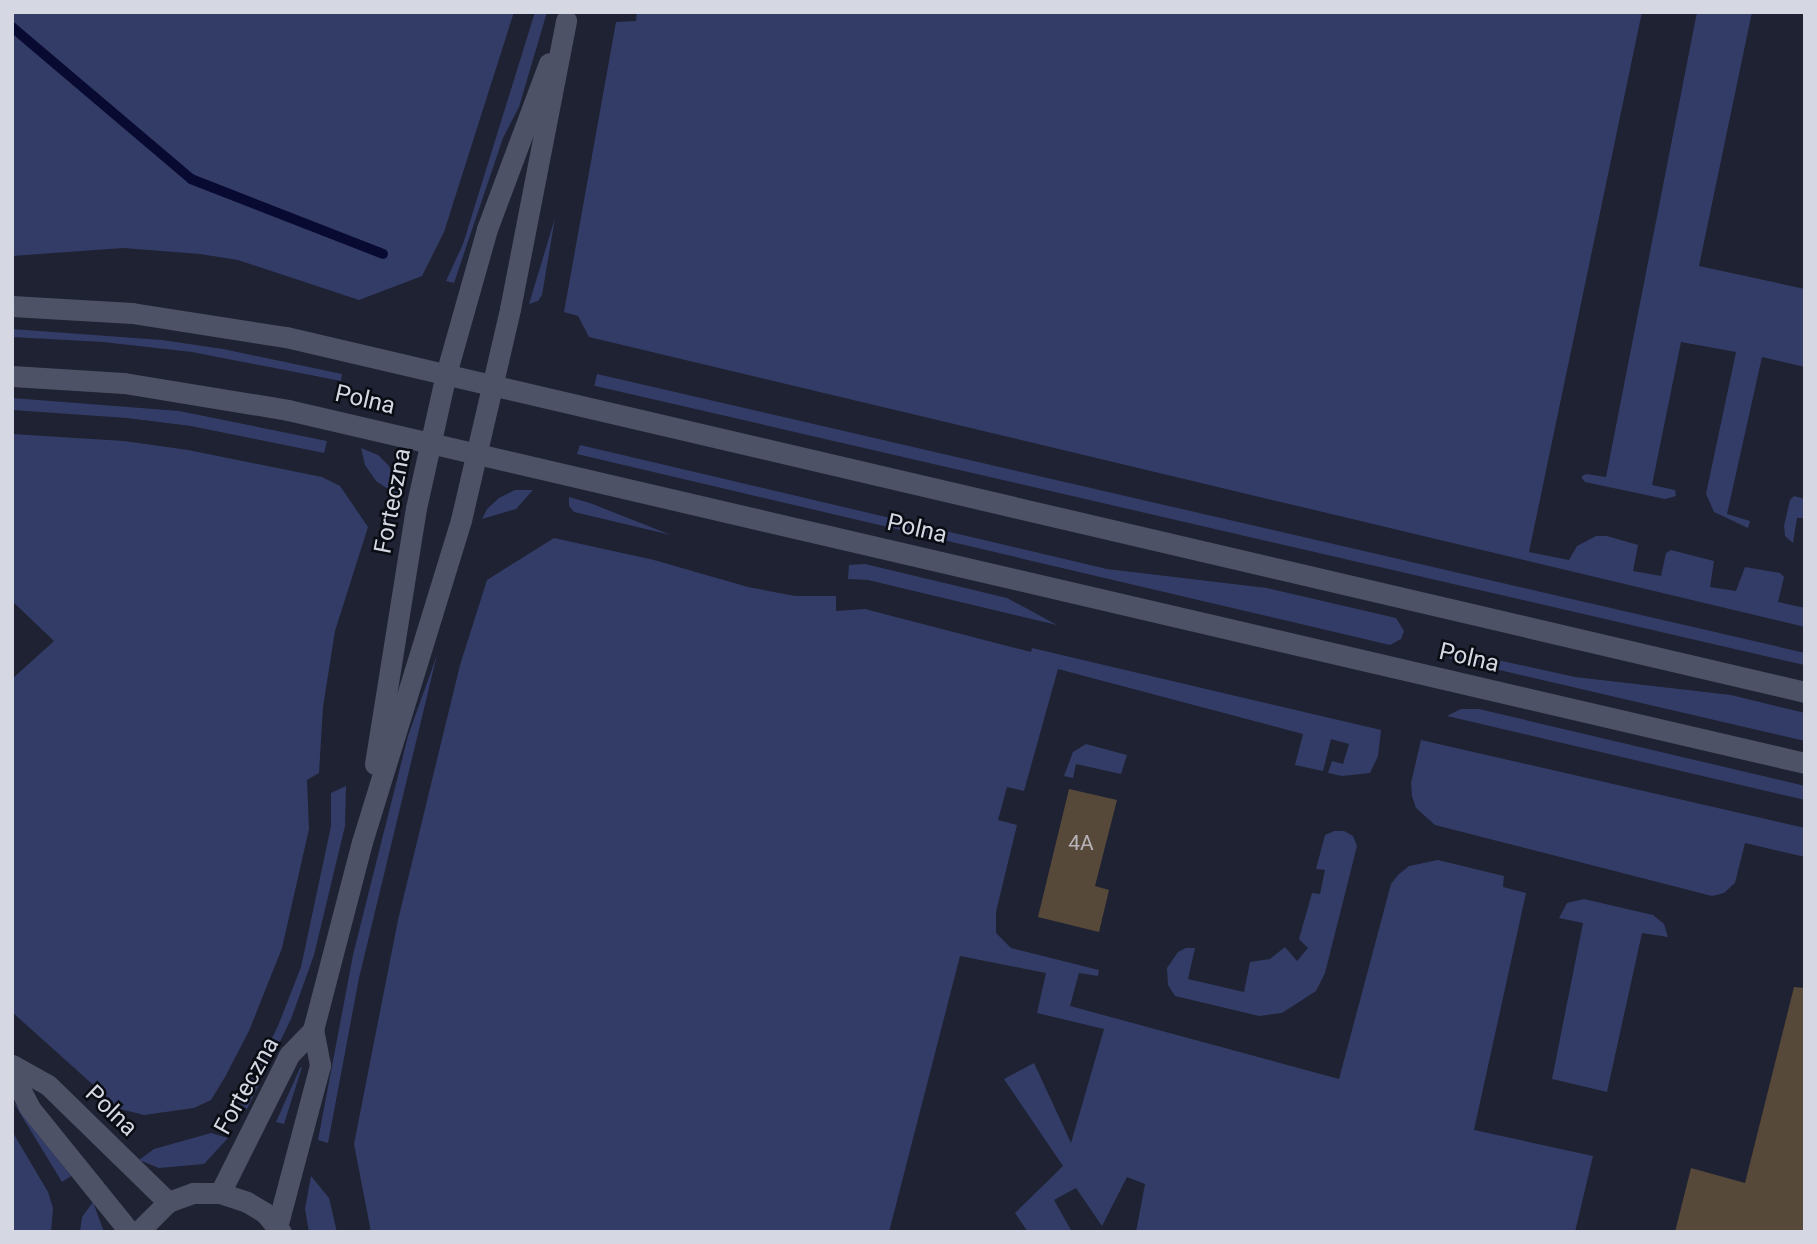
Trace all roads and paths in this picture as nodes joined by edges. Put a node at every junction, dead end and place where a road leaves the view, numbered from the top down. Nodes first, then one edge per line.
1 (567, 16) edge
2 (12, 306) edge
3 (446, 374) junction
4 (12, 376) edge
5 (492, 384) junction
6 (430, 442) junction
7 (476, 453) junction
8 (1805, 692) edge
9 (1805, 763) edge
10 (362, 842) junction
11 (313, 1030) junction
12 (12, 1065) edge
13 (12, 1073) edge
14 (220, 1193) junction
15 (168, 1202) junction
16 (279, 1229) edge
17 (130, 1232) edge
18 (138, 1232) edge

1 - 3 street, Forteczna
1 - 5 street, Forteczna
2 - 3 street, Polna
3 - 5 street, Polna
3 - 6 street, Forteczna
4 - 6 street, Polna
5 - 7 street, Forteczna
5 - 8 street, Polna
6 - 7 street, Polna
6 - 10 street, Forteczna
7 - 9 street, Polna
7 - 10 street, Forteczna
10 - 11 street, Forteczna
11 - 14 street, Forteczna
11 - 16 street
12 - 15 street, Polna
13 - 17 street
14 - 15 street
14 - 16 street
15 - 18 street

